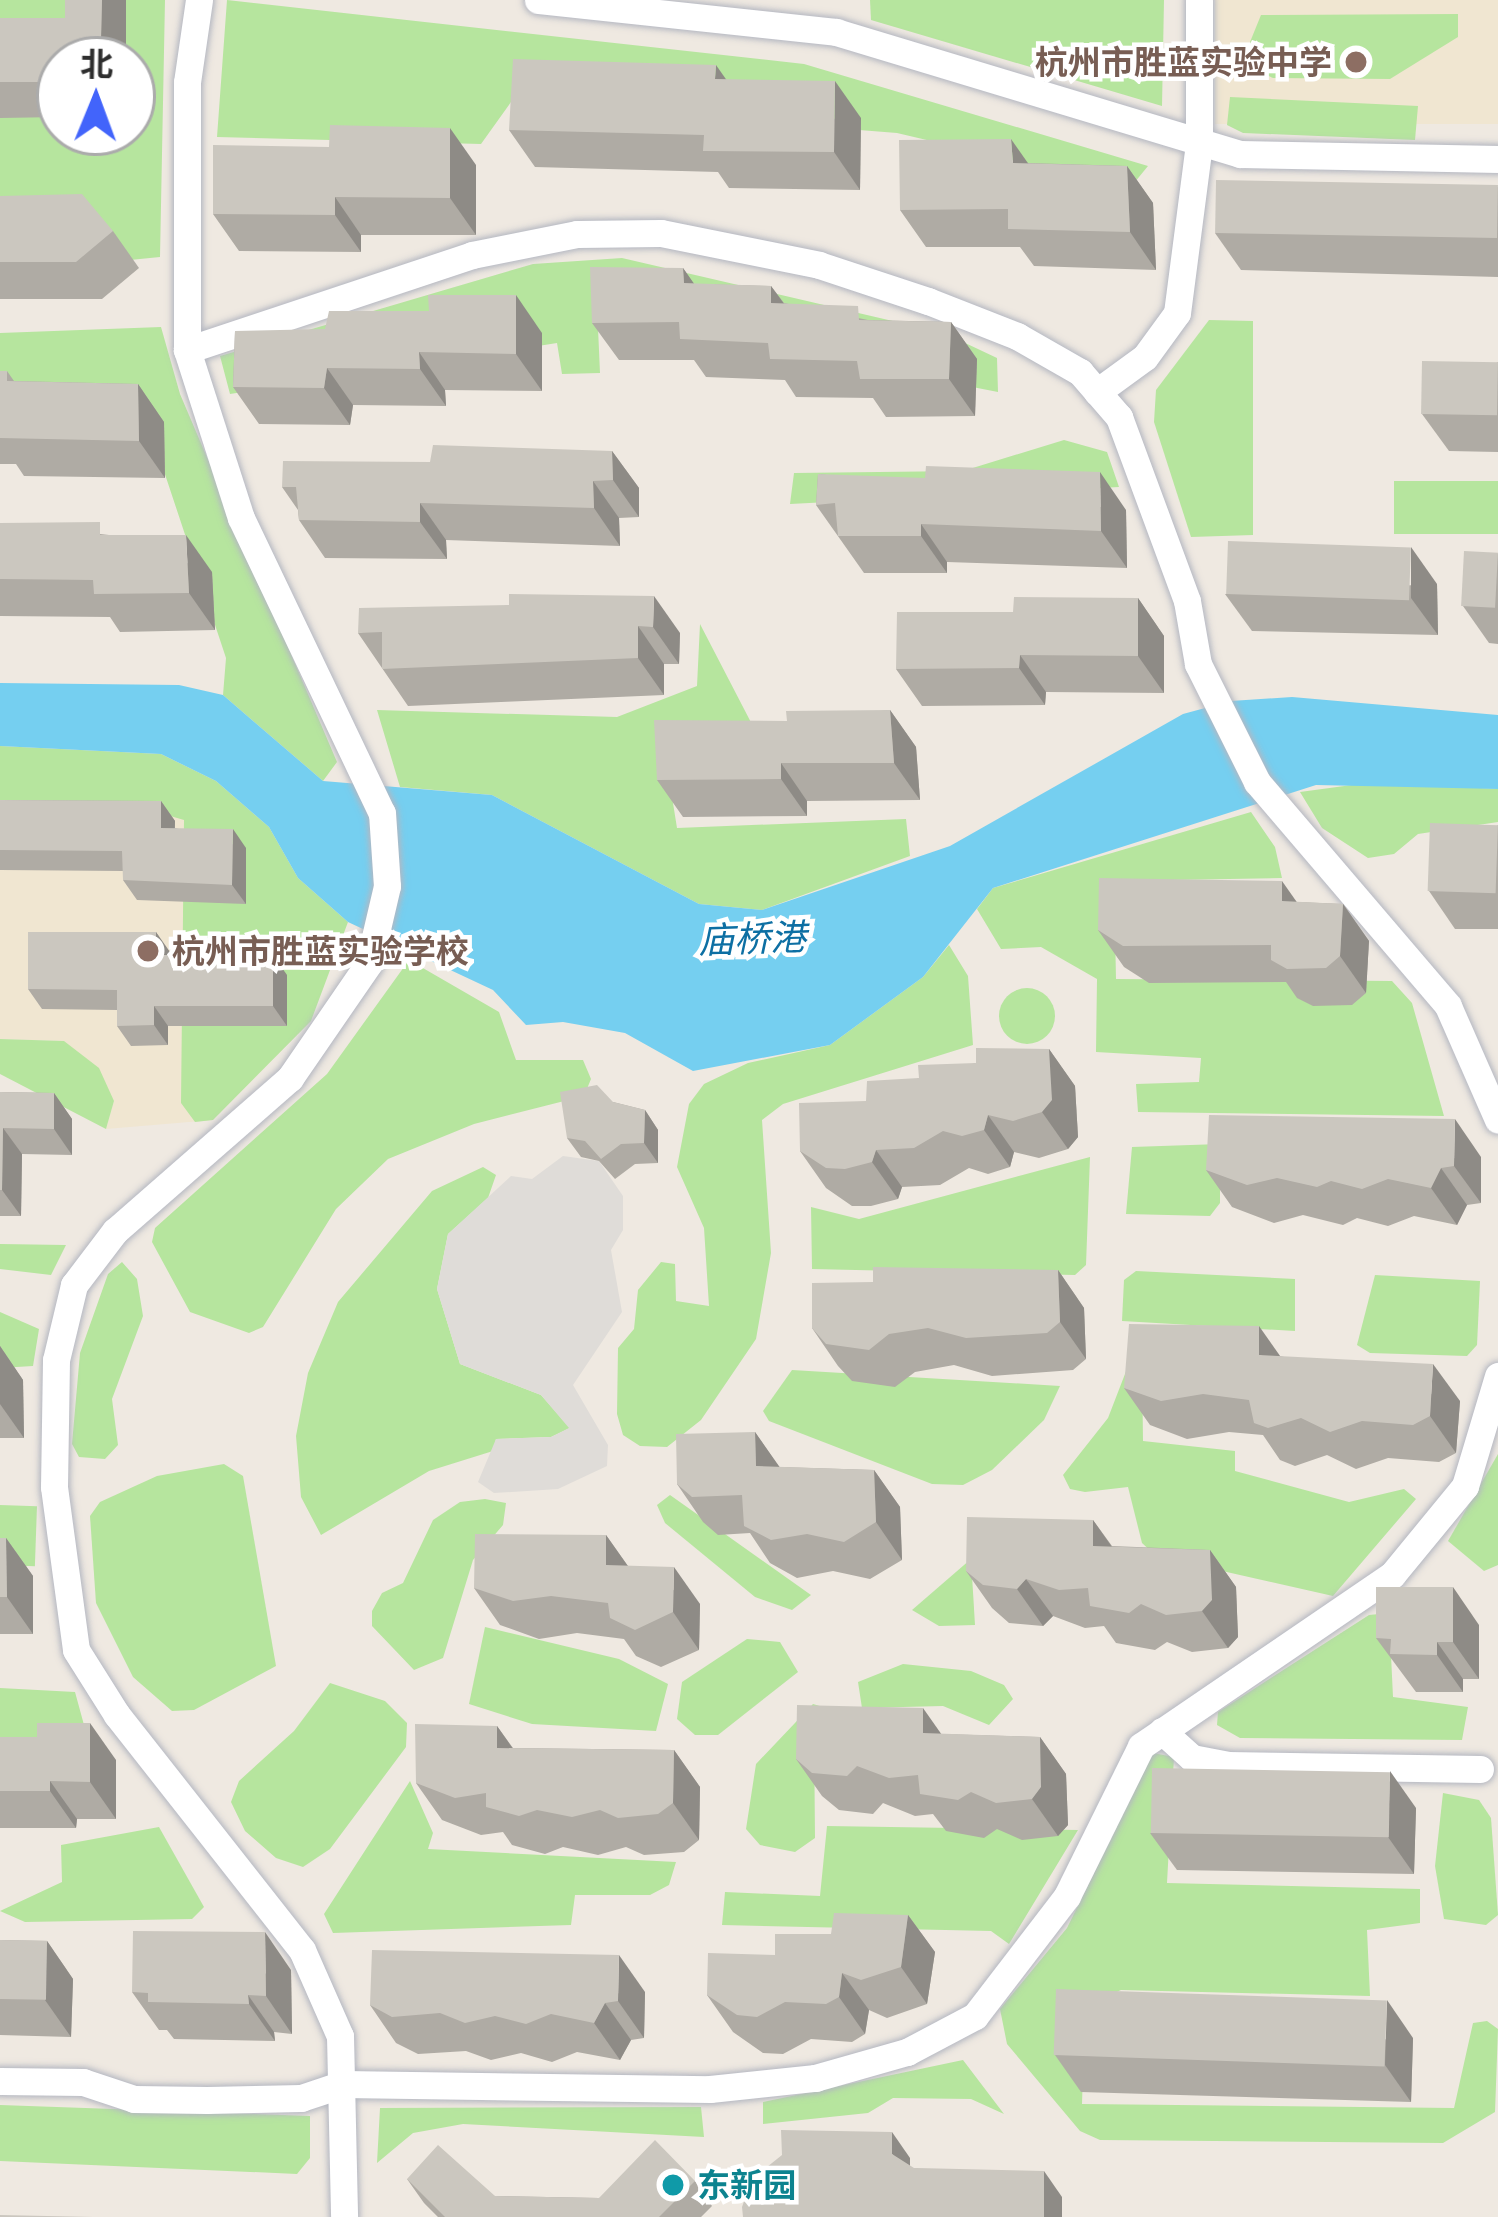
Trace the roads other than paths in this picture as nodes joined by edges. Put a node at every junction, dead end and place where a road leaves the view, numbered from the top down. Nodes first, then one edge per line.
1 (199, 0) edge
2 (538, 0) edge
3 (1199, 0) edge
4 (1199, 142) junction
5 (1498, 159) edge
6 (187, 350) junction
7 (1097, 392) junction
8 (1498, 1120) edge
9 (1498, 1376) edge
10 (1162, 1731) junction
11 (1480, 1769) dead end
12 (0, 2081) edge
13 (343, 2084) junction
14 (344, 2217) edge

1 - 6 street
2 - 4 street
3 - 4 street
4 - 5 street
4 - 7 street
6 - 7 street
6 - 13 street
7 - 8 street
9 - 10 street
10 - 11 street
10 - 13 street
12 - 13 street
13 - 14 street

